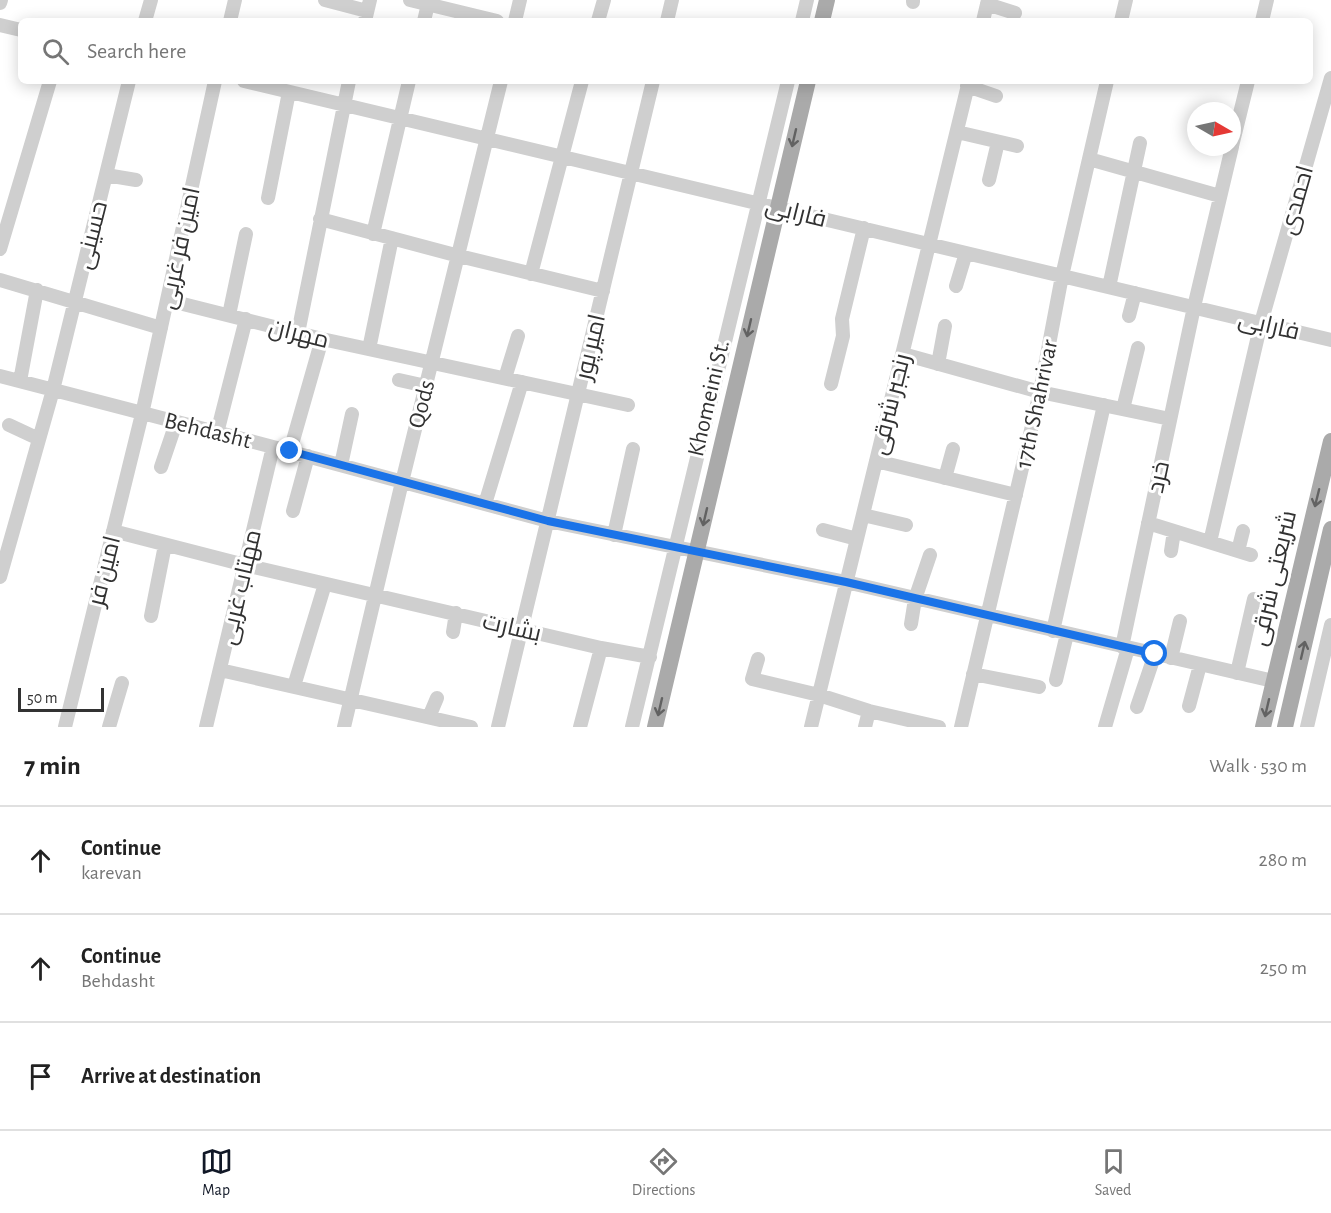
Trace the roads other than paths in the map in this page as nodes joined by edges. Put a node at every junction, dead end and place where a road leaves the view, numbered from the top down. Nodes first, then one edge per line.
1 (151, 0) edge
2 (235, 0) edge
3 (325, 0) edge
4 (410, 0) edge
5 (520, 0) edge
6 (604, 0) edge
7 (672, 0) edge
8 (807, 0) edge
9 (827, 0) edge
10 (1126, 0) edge
11 (1267, 0) edge
12 (429, 2) edge
13 (987, 2) edge
14 (367, 11) edge
15 (1015, 13) dead end
16 (146, 18) edge
17 (231, 18) edge
18 (425, 18) edge
19 (486, 18) edge
20 (516, 18) edge
21 (599, 18) edge
22 (668, 18) edge
23 (803, 18) edge
24 (823, 18) edge
25 (984, 18) edge
26 (1123, 18) edge
27 (1263, 18) edge
28 (0, 25) edge
29 (18, 29) edge
30 (1331, 78) edge
31 (49, 84) edge
32 (128, 84) edge
33 (214, 84) edge
34 (264, 84) edge
35 (348, 84) edge
36 (408, 84) edge
37 (500, 84) edge
38 (581, 84) edge
39 (652, 84) edge
40 (787, 84) edge
41 (807, 84) edge
42 (968, 84) edge
43 (1106, 84) edge
44 (1247, 84) edge
45 (289, 92) junction
46 (996, 96) dead end
47 (343, 104) junction
48 (1241, 109) edge
49 (400, 117) junction
50 (957, 132) junction
51 (488, 138) junction
52 (998, 142) junction
53 (1140, 143) dead end
54 (1017, 146) dead end
55 (562, 156) junction
56 (1230, 156) edge
57 (1089, 159) junction
58 (632, 172) junction
59 (1134, 172) junction
60 (106, 175) junction
61 (136, 180) dead end
62 (989, 180) dead end
63 (1220, 196) junction
64 (268, 198) dead end
65 (760, 203) junction
66 (778, 207) junction
67 (320, 219) junction
68 (864, 228) junction
69 (246, 234) dead end
70 (374, 234) junction
71 (392, 238) junction
72 (930, 244) junction
73 (0, 249) edge
74 (966, 253) junction
75 (459, 256) junction
76 (531, 273) junction
77 (1062, 276) junction
78 (0, 280) edge
79 (956, 286) dead end
80 (1109, 287) junction
81 (37, 290) junction
82 (603, 291) junction
83 (1135, 293) junction
84 (167, 300) junction
85 (75, 301) junction
86 (1194, 307) junction
87 (229, 315) junction
88 (1129, 316) dead end
89 (246, 319) junction
90 (1261, 323) junction
91 (945, 326) dead end
92 (161, 328) junction
93 (298, 333) junction
94 (518, 336) dead end
95 (322, 339) junction
96 (1331, 340) edge
97 (1138, 348) dead end
98 (369, 349) junction
99 (903, 354) junction
100 (432, 362) junction
101 (938, 364) junction
102 (0, 376) edge
103 (505, 378) junction
104 (399, 380) dead end
105 (20, 381) junction
106 (522, 382) junction
107 (831, 384) dead end
108 (426, 386) junction
109 (53, 390) junction
110 (1040, 392) junction
111 (579, 393) junction
112 (628, 405) dead end
113 (1104, 405) junction
114 (1123, 409) junction
115 (142, 414) junction
116 (352, 414) dead end
117 (1170, 419) junction
118 (176, 423) junction
119 (9, 425) dead end
120 (217, 433) junction
121 (39, 440) junction
122 (1331, 441) edge
123 (273, 447) junction
124 (633, 449) dead end
125 (953, 449) dead end
126 (290, 451) junction
127 (308, 456) junction
128 (876, 461) junction
129 (341, 465) junction
130 (162, 467) dead end
131 (945, 478) junction
132 (402, 482) junction
133 (1016, 495) junction
134 (485, 504) junction
135 (293, 511) dead end
136 (863, 515) junction
137 (548, 521) junction
138 (1149, 523) junction
139 (906, 525) dead end
140 (0, 527) edge
141 (1331, 529) edge
142 (15, 530) junction
143 (823, 530) dead end
144 (113, 531) junction
145 (1174, 531) junction
146 (1243, 531) dead end
147 (614, 535) junction
148 (857, 539) junction
149 (1210, 542) junction
150 (165, 545) junction
151 (676, 549) junction
152 (1171, 551) dead end
153 (696, 553) junction
154 (930, 555) dead end
155 (245, 565) junction
156 (0, 577) edge
157 (846, 582) junction
158 (325, 584) junction
159 (375, 595) junction
160 (915, 599) junction
161 (1254, 599) dead end
162 (456, 614) junction
163 (151, 616) dead end
164 (987, 616) junction
165 (1180, 621) dead end
166 (911, 624) dead end
167 (1331, 625) edge
168 (522, 628) junction
169 (1053, 631) junction
170 (453, 632) dead end
171 (1067, 634) junction
172 (1125, 647) junction
173 (601, 648) junction
174 (1155, 654) junction
175 (650, 657) junction
176 (1171, 658) junction
177 (758, 659) dead end
178 (1200, 665) junction
179 (220, 670) junction
180 (1237, 673) junction
181 (974, 674) junction
182 (1056, 681) dead end
183 (1273, 681) junction
184 (122, 683) dead end
185 (294, 686) junction
186 (1039, 687) dead end
187 (1315, 694) junction
188 (819, 695) junction
189 (350, 698) junction
190 (437, 698) dead end
191 (1189, 706) dead end
192 (1137, 707) dead end
193 (869, 711) junction
194 (422, 720) edge
195 (1288, 724) edge
196 (65, 727) edge
197 (109, 727) edge
198 (206, 727) edge
199 (344, 727) edge
200 (471, 727) edge
201 (498, 727) edge
202 (580, 727) edge
203 (632, 727) edge
204 (655, 727) edge
205 (811, 727) edge
206 (865, 727) edge
207 (939, 727) edge
208 (961, 727) edge
209 (1105, 727) edge
210 (1263, 727) edge
211 (1307, 727) edge

1 - 16 street
2 - 17 street
3 - 14 street
4 - 12 street
5 - 20 street
6 - 21 street
7 - 22 street
8 - 23 street
9 - 24 main road
10 - 26 street
11 - 27 street
12 - 18 street
12 - 19 street
13 - 15 street
13 - 25 street
28 - 29 street
30 - 90 street, احمدی
31 - 73 street
32 - 60 street, حسینی
33 - 84 street, امین فر غربی
34 - 45 street, فارابی
35 - 47 street
36 - 49 street
37 - 51 street, Qods
38 - 55 street
39 - 58 street, امیر پور
40 - 65 street
41 -> 66 main road, Khomeini St.
42 - 46 street
42 - 50 street, رنجبر شرقی
43 - 57 street, 17th Shahrivar
44 - 48 street, خرد
45 - 47 street, فارابی
45 - 64 street
47 - 49 street, فارابی
47 - 67 street
49 - 51 street, فارابی
49 - 70 street
50 - 52 street
50 - 72 street, رنجبر شرقی
51 - 55 street, فارابی
51 - 75 street, Qods
52 - 54 street
52 - 62 street
53 - 59 street
55 - 58 street, فارابی
55 - 76 street
56 - 63 street, خرد
57 - 59 street
57 - 77 street, 17th Shahrivar
58 - 65 street, فارابی
58 - 82 street, امیر پور
59 - 63 street
59 - 80 street
60 - 61 street
60 - 85 street, حسینی
63 - 86 street, خرد
65 - 66 street, فارابی
65 - 151 street
66 - 68 street, فارابی
66 -> 153 main road, Khomeini St.
67 - 70 street
67 - 93 street
68 - 72 street, فارابی
68 - 107 street
69 - 87 street
70 - 71 street
71 - 75 street
71 - 98 street
72 - 74 street, فارابی
72 - 99 street, رنجبر شرقی
74 - 77 street, فارابی
74 - 79 street
75 - 76 street
75 - 100 street, Qods
76 - 82 street
77 - 80 street, فارابی
77 - 110 street, 17th Shahrivar
78 - 81 street
80 - 83 street, فارابی
81 - 85 street
81 - 105 street
82 - 111 street, امیر پور
83 - 86 street, فارابی
83 - 88 street
84 - 87 street, مهران
84 - 92 street, امین فر غربی
85 - 92 street
85 - 109 street, حسینی
86 - 90 street, فارابی
86 - 117 street, خرد
87 - 89 street, مهران
89 - 93 street, مهران
89 - 120 street
90 - 96 street, فارابی
90 - 149 street, احمدی
91 - 101 street
92 - 115 street, امین فر غربی
93 - 95 street, مهران
94 - 103 street
95 - 98 street, مهران
95 - 126 street
97 - 114 street
98 - 100 street, مهران
99 - 101 street
99 - 128 street, رنجبر شرقی
100 - 103 street, مهران
100 - 108 street, Qods
101 - 110 street
102 - 105 street, Behdasht
103 - 106 street, مهران
104 - 108 street
105 - 109 street, Behdasht
106 - 111 street, مهران
106 - 134 street
108 - 132 street, Qods
109 - 115 street, Behdasht
109 - 121 street, حسینی
110 - 113 street
110 - 133 street, 17th Shahrivar
111 - 112 street, مهران
111 - 137 street, امیر پور
113 - 114 street
113 - 169 street
114 - 117 street
115 - 118 street, Behdasht
115 - 144 street, امین فر
116 - 129 street
117 - 138 street, خرد
118 - 120 street, Behdasht
118 - 130 street
119 - 121 street
120 - 123 street, Behdasht
121 - 142 street, حسینی
122 -> 183 main road, شریعتی شرقی
123 - 126 street, Behdasht
123 - 155 street, مهتاب غربی
124 - 147 street
125 - 131 street
126 - 127 street, Behdasht
127 - 129 street, Behdasht
127 - 135 street
128 - 131 street
128 - 136 street, رنجبر شرقی
129 - 132 street, Behdasht
131 - 133 street
132 - 134 street, Behdasht
132 - 159 street, Qods
133 - 164 street, 17th Shahrivar
134 - 137 street, Behdasht
136 - 139 street
136 - 148 street, رنجبر شرقی
137 - 147 street, Behdasht
137 - 168 street, امیر پور
138 - 145 street
138 - 172 street, خرد
140 - 142 street
195 -> 141 main road, شریعتی شرقی
142 - 156 street, حسینی
143 - 148 street
144 - 150 street, بشارت
144 - 196 street, امین فر
145 - 149 street
145 - 152 street
146 - 149 street
147 - 151 street, Behdasht
148 - 157 street, رنجبر شرقی
150 - 155 street, بشارت
150 - 163 street
151 - 153 street, Behdasht
151 - 175 street
153 - 157 street, Behdasht
153 -> 204 main road, Khomeini St.
154 - 160 street
155 - 158 street, بشارت
155 - 179 street, مهتاب غربی
157 - 160 street, Behdasht
157 - 188 street, رنجبر شرقی
158 - 159 street, بشارت
158 - 185 street
159 - 162 street, بشارت
159 - 189 street, Qods
160 - 164 street, Behdasht
160 - 166 street
161 - 180 street
162 - 168 street, بشارت
162 - 170 street
164 - 169 street, Behdasht
164 - 181 street, 17th Shahrivar
165 - 176 street
167 - 187 street
168 - 173 street, بشارت
168 - 201 street, امیر پور
169 - 171 street, Behdasht
171 - 172 street, Behdasht
171 - 182 street
172 - 174 street, Behdasht
172 - 209 street, خرد
173 - 175 street, بشارت
173 - 202 street
174 - 176 street, Behdasht
174 - 192 street
175 - 203 street
176 - 178 street, Behdasht
177 - 188 street
178 - 180 street, Behdasht
178 - 191 street
179 - 185 street
179 - 198 street, مهتاب غربی
180 - 183 street, Behdasht
181 - 186 street
181 - 208 street, 17th Shahrivar
183 -> 210 main road, شریعتی شرقی
184 - 197 street
185 - 189 street
187 - 195 street
187 - 211 street
188 - 193 street
188 - 205 street, رنجبر شرقی
189 - 194 street
189 - 199 street, Qods
190 - 194 street
193 - 206 street
193 - 207 street
194 - 200 street

